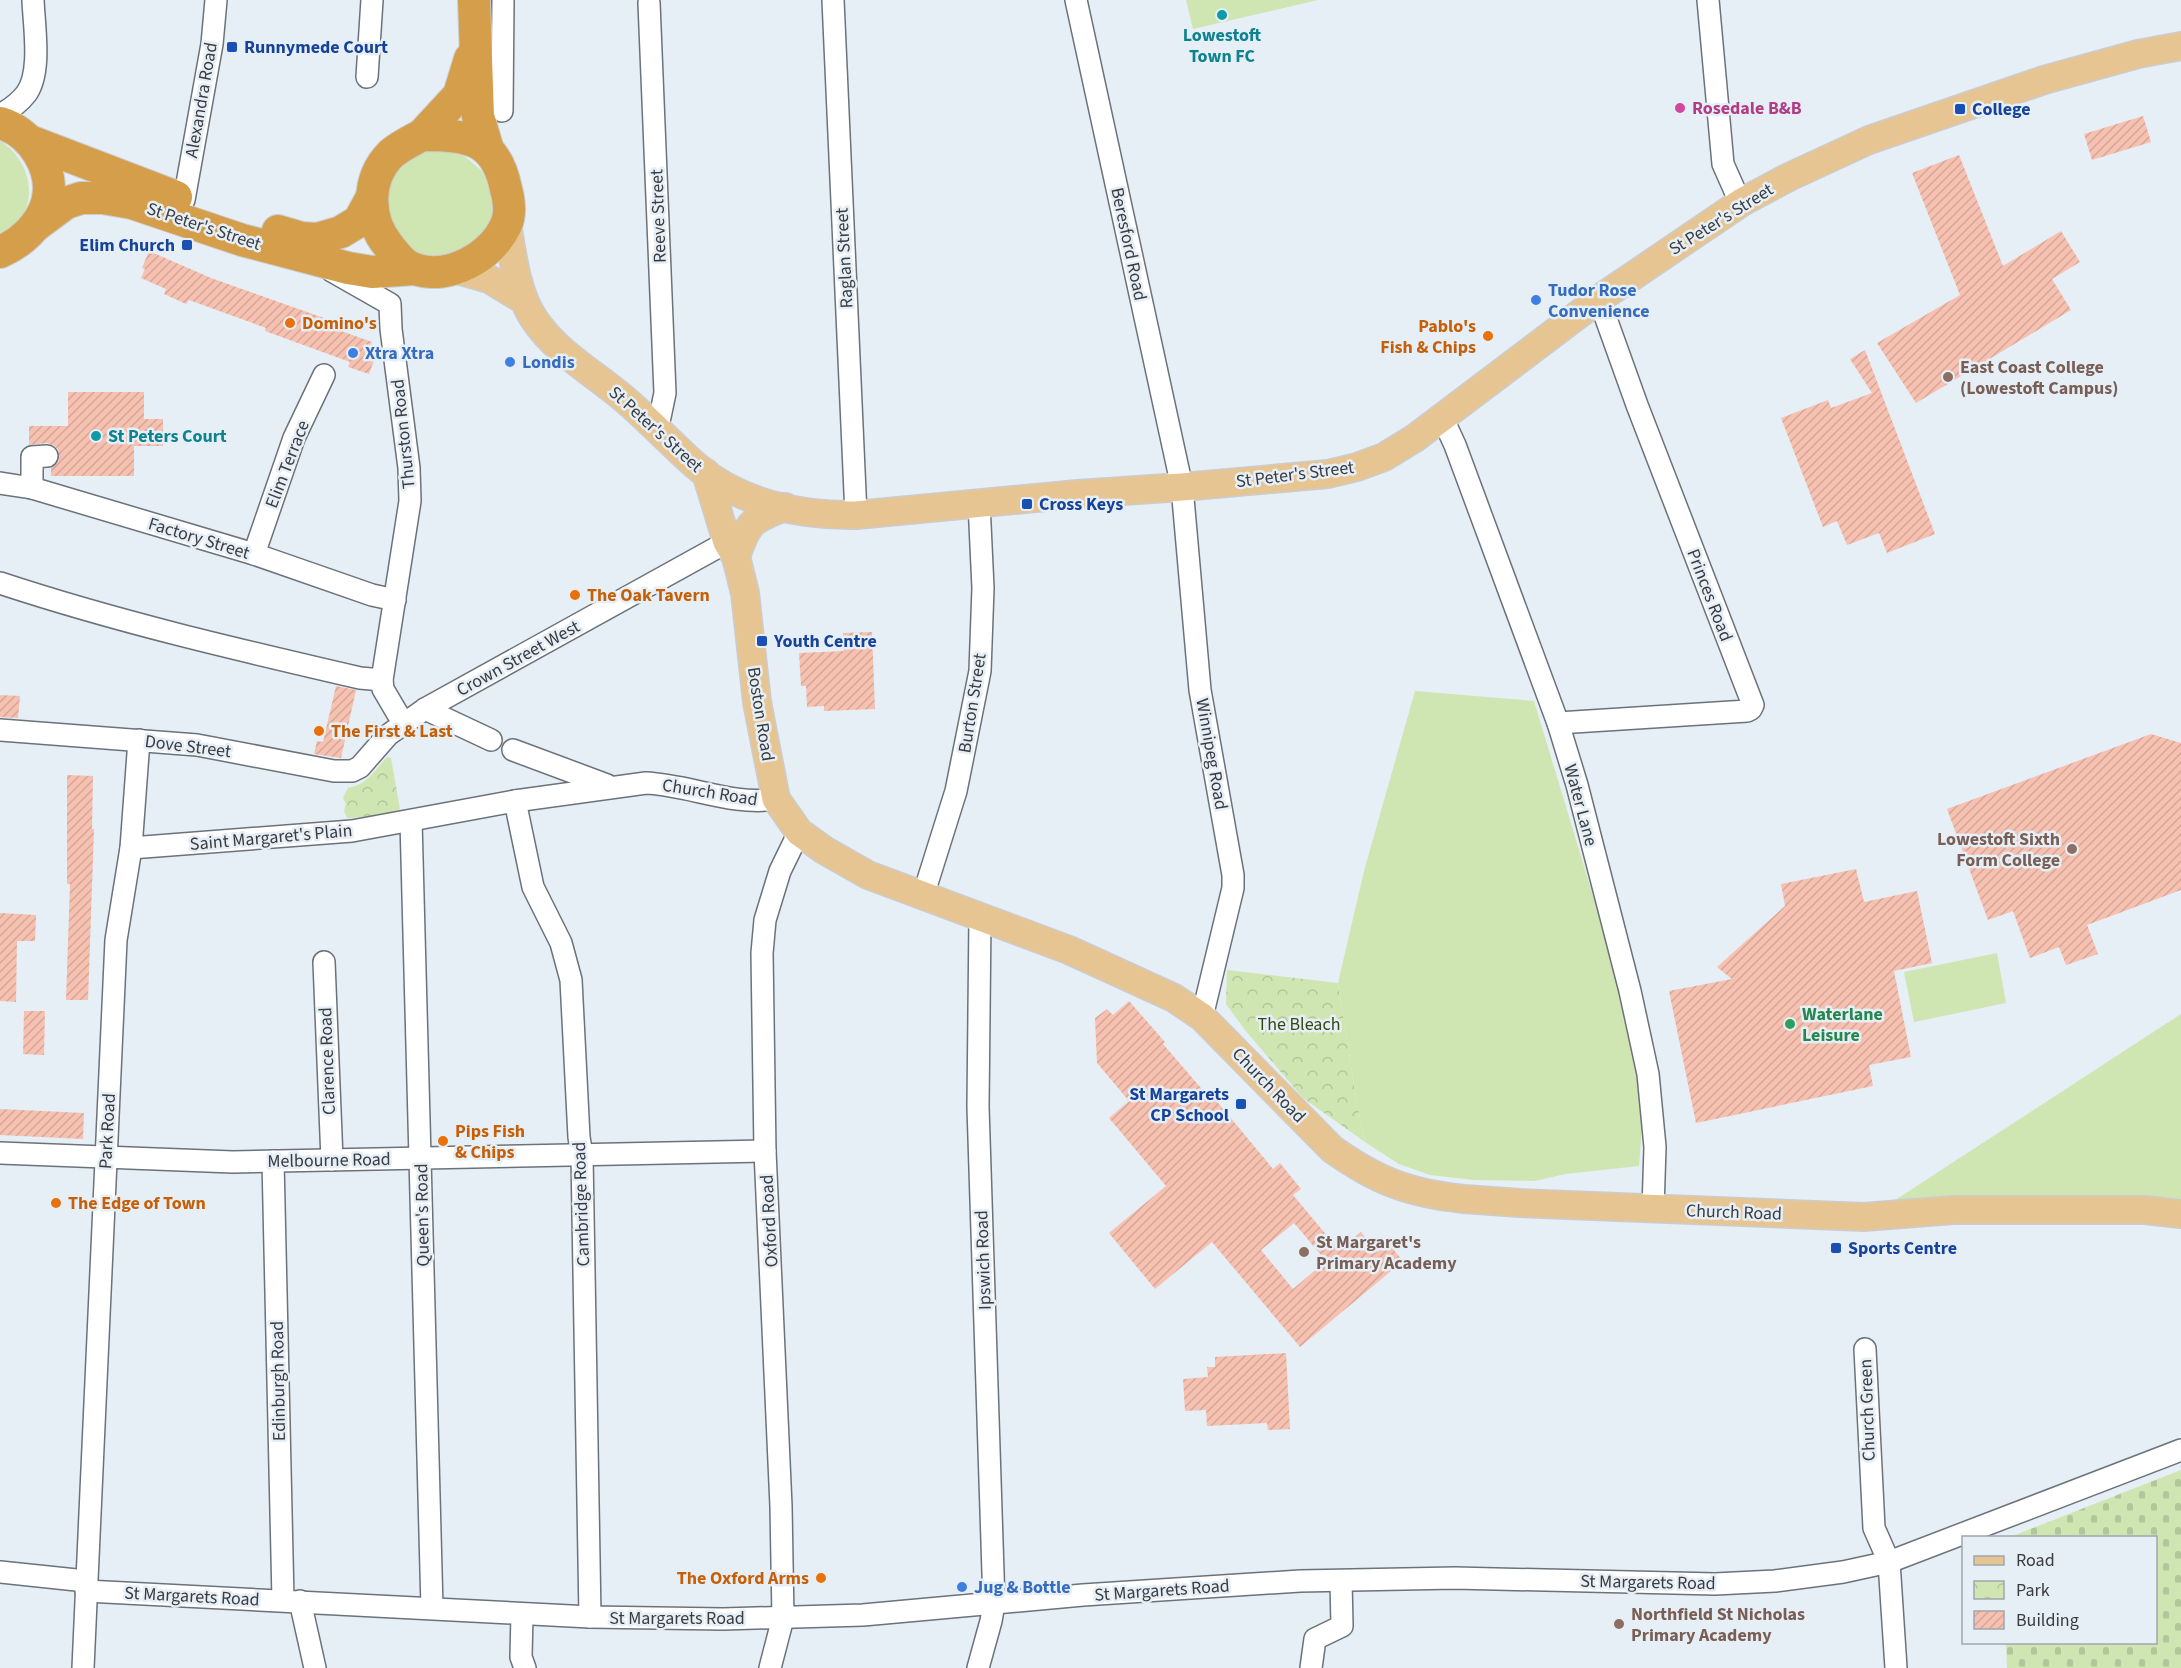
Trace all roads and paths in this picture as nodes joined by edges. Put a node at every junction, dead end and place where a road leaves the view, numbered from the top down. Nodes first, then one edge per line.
1 (33, 0) edge
2 (216, 0) edge
3 (372, 0) edge
4 (474, 0) edge
5 (503, 0) edge
6 (833, 0) edge
7 (1076, 0) edge
8 (1708, 0) edge
9 (649, 3) dead end
10 (475, 41) junction
11 (2181, 46) edge
12 (367, 76) dead end
13 (502, 111) dead end
14 (0, 116) edge
15 (0, 123) edge
16 (422, 135) junction
17 (32, 142) junction
18 (488, 150) junction
19 (371, 199) junction
20 (184, 200) junction
21 (1742, 202) junction
22 (507, 224) junction
23 (13, 247) edge
24 (307, 257) junction
25 (414, 269) junction
26 (454, 269) junction
27 (522, 298) junction
28 (1599, 299) junction
29 (324, 375) dead end
30 (1442, 417) junction
31 (654, 426) junction
32 (47, 456) dead end
33 (706, 473) junction
34 (0, 483) edge
35 (1182, 487) junction
36 (32, 488) junction
37 (979, 503) junction
38 (785, 507) junction
39 (856, 515) junction
40 (734, 548) junction
41 (254, 554) junction
42 (0, 583) edge
43 (395, 600) junction
44 (382, 680) junction
45 (425, 709) junction
46 (403, 723) junction
47 (1558, 723) junction
48 (0, 730) edge
49 (139, 740) junction
50 (491, 740) dead end
51 (513, 750) dead end
52 (368, 757) joint
53 (610, 787) junction
54 (776, 799) junction
55 (515, 801) junction
56 (411, 821) junction
57 (800, 832) junction
58 (131, 848) junction
59 (923, 896) junction
60 (980, 917) junction
61 (324, 962) dead end
62 (1202, 1017) junction
63 (765, 1151) junction
64 (0, 1153) edge
65 (582, 1156) junction
66 (105, 1158) junction
67 (421, 1158) junction
68 (332, 1160) junction
69 (273, 1161) junction
70 (1653, 1209) junction
71 (2181, 1214) edge
72 (1865, 1349) dead end
73 (2181, 1450) edge
74 (1889, 1562) junction
75 (0, 1572) edge
76 (1341, 1581) junction
77 (86, 1586) junction
78 (292, 1601) junction
79 (994, 1604) junction
80 (432, 1608) junction
81 (522, 1614) junction
82 (590, 1617) junction
83 (783, 1618) junction
84 (83, 1668) edge
85 (315, 1668) edge
86 (525, 1668) edge
87 (770, 1668) edge
88 (978, 1668) edge
89 (1311, 1668) edge
90 (1896, 1668) edge

1 - 14 street
2 - 20 street, Alexandra Road
3 - 12 street
4 - 10 highway
5 - 13 street
6 - 39 street, Raglan Street
7 - 35 street, Beresford Road
8 - 21 street
9 - 31 street, Reeve Street
10 - 16 highway
10 - 18 highway
11 - 21 main road, St Peter's Street
15 - 17 highway, St Peter's Street
16 - 18 highway
16 - 19 highway
17 - 20 highway, St Peter's Street
17 - 23 highway
18 - 22 highway
19 - 20 highway, St Peter's Street
19 - 25 highway
21 - 28 main road, St Peter's Street
22 - 26 highway
22 - 27 main road, St Peter's Street
23 - 24 highway, St Peter's Street
24 - 25 highway, St Peter's Street
24 - 43 street, Thurston Road
25 - 26 highway
26 - 27 main road, St Peter's Street
27 - 31 main road, St Peter's Street
28 - 30 main road, St Peter's Street
28 - 47 street, Princes Road
29 - 41 street, Elim Terrace
30 - 35 main road, St Peter's Street
30 - 47 street, Water Lane
31 - 33 main road, St Peter's Street
32 - 36 street
33 - 38 main road, St Peter's Street
33 - 40 main road, Boston Road
34 - 36 street, Factory Street
35 - 37 main road, St Peter's Street
35 - 62 street, Winnipeg Road
36 - 41 street, Factory Street
37 - 39 main road, St Peter's Street
37 - 59 street, Burton Street
38 - 39 main road, St Peter's Street
38 - 40 main road
40 - 45 street, Crown Street West
40 - 54 main road, Boston Road
41 - 43 street, Factory Street
42 - 44 street
43 - 44 street, Thurston Road
44 - 46 street
45 - 46 street, Crown Street West
45 - 50 street
46 - 52 street, Crown Street West
47 - 70 street, Water Lane
48 - 49 street, Dove Street
49 - 52 street, Dove Street
49 - 58 street, Park Road
51 - 53 street
53 - 54 street, Church Road
53 - 55 street, Church Road
54 - 57 main road, Church Road
55 - 56 street, Church Road
55 - 65 street, Cambridge Road
56 - 58 street, Saint Margaret's Plain
56 - 67 street, Queen's Road
57 - 59 main road, Church Road
57 - 63 street, Oxford Road
58 - 66 street, Park Road
59 - 60 main road, Church Road
60 - 62 main road, Church Road
60 - 79 street, Ipswich Road
61 - 68 street, Clarence Road
62 - 70 main road, Church Road
63 - 65 street, Melbourne Road
63 - 83 street, Oxford Road
64 - 66 street, Melbourne Road
65 - 67 street, Melbourne Road
65 - 82 street, Cambridge Road
66 - 69 street, Melbourne Road
66 - 77 street, Park Road
67 - 68 street, Melbourne Road
67 - 80 street, Queen's Road
68 - 69 street, Melbourne Road
69 - 78 street, Edinburgh Road
70 - 71 main road, Church Road
72 - 74 street, Church Green
73 - 74 street, St Margarets Road
74 - 76 street, St Margarets Road
74 - 90 street, Church Green
75 - 77 street, St Margarets Road
76 - 79 street, St Margarets Road
76 - 89 street
77 - 78 street, St Margarets Road
77 - 84 street, Park Road
78 - 80 street, St Margarets Road
78 - 85 street, Edinburgh Road
79 - 83 street, St Margarets Road
79 - 88 street, Ipswich Road
80 - 81 street, St Margarets Road
81 - 82 street, St Margarets Road
81 - 86 street
82 - 83 street, St Margarets Road
83 - 87 street, Oxford Road

